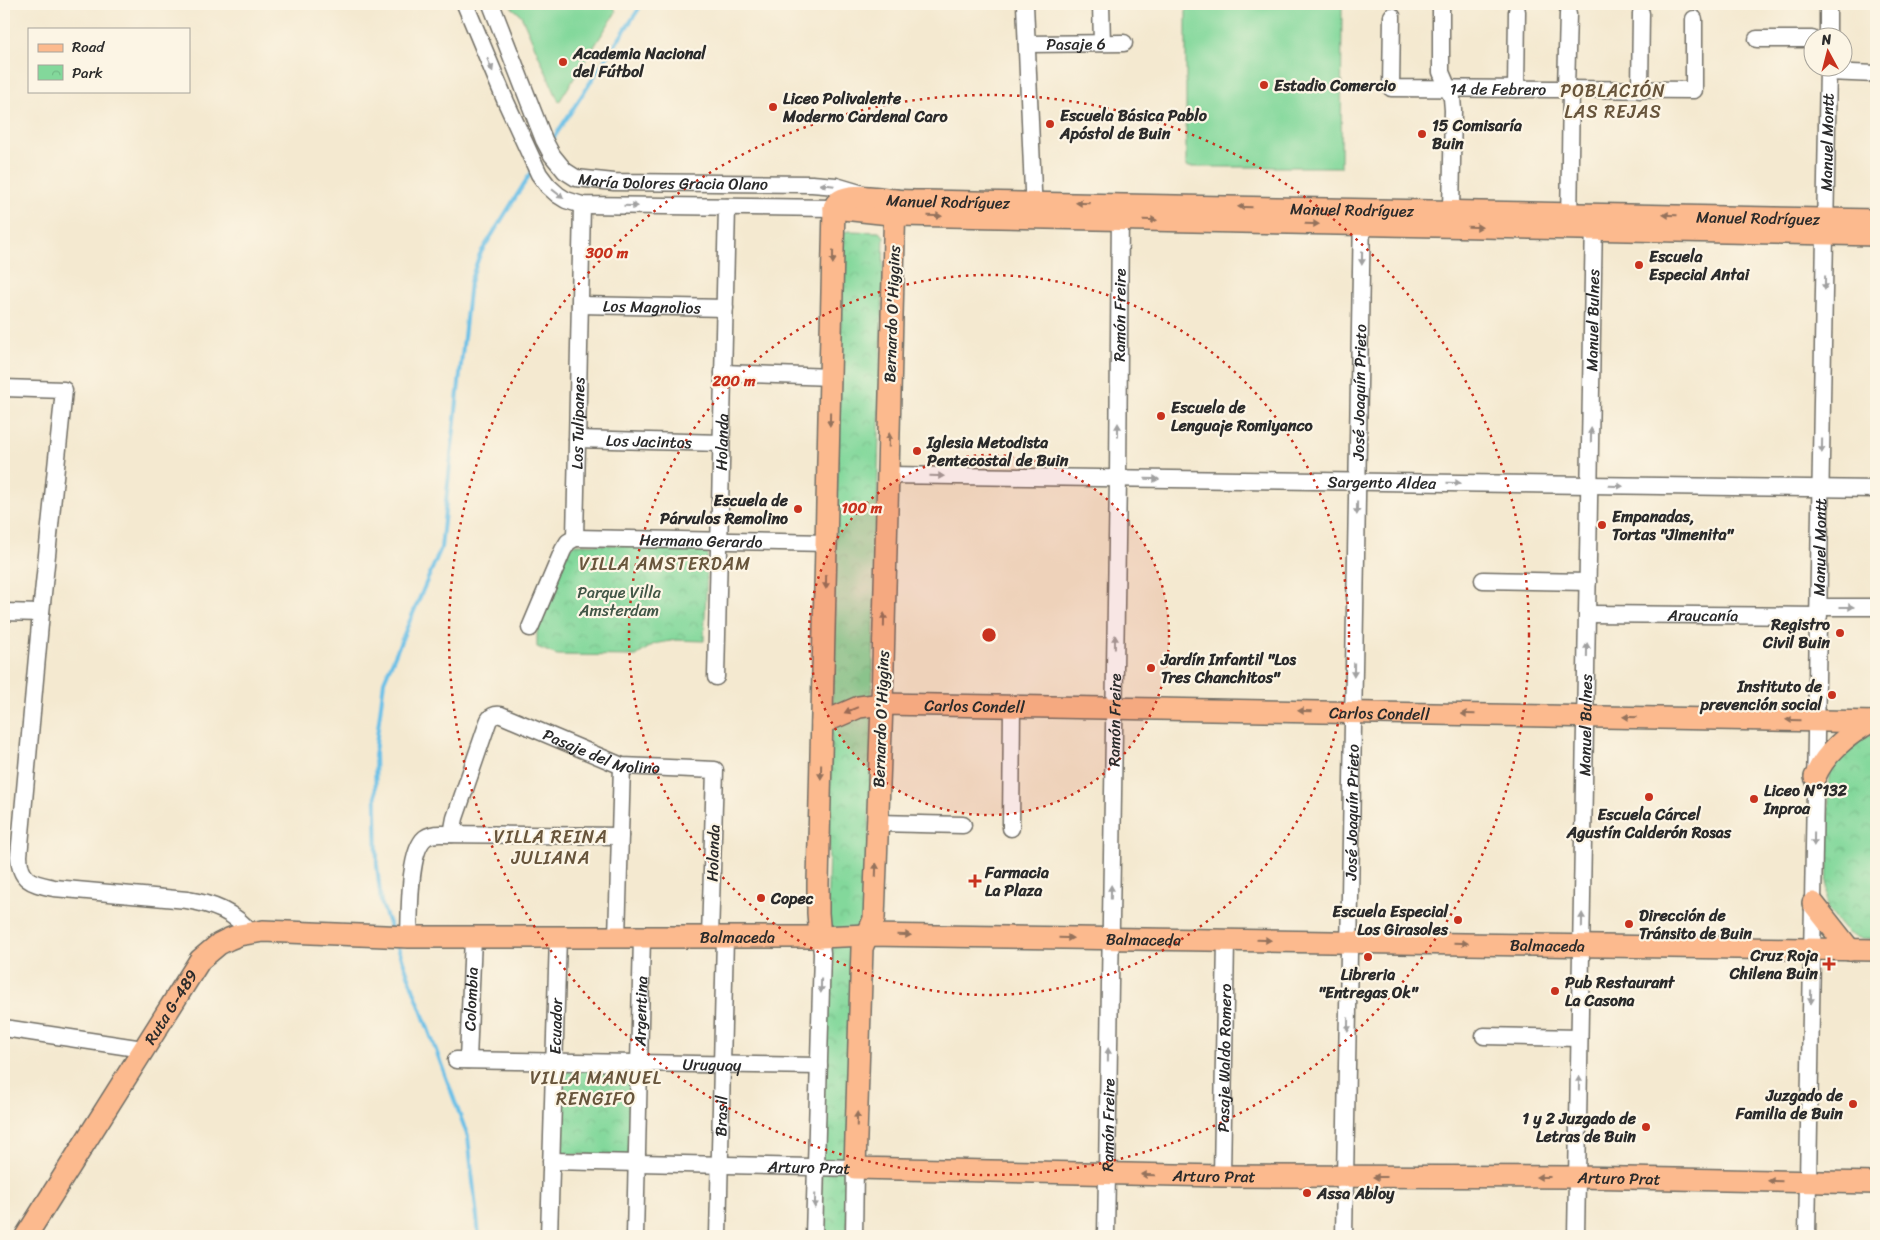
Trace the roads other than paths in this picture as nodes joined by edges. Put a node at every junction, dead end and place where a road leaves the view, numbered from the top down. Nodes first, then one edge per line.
1 (465, 4) edge
2 (491, 4) edge
3 (1025, 4) edge
4 (1100, 4) edge
5 (1441, 4) edge
6 (1828, 4) edge
7 (1517, 11) dead end
8 (1641, 13) dead end
9 (1568, 14) dead end
10 (1392, 16) dead end
11 (1694, 19) dead end
12 (1828, 28) edge
13 (502, 32) junction
14 (1757, 38) dead end
15 (1802, 40) edge
16 (480, 41) junction
17 (1102, 43) junction
18 (1027, 44) junction
19 (1124, 44) dead end
20 (1852, 72) edge
21 (1876, 74) edge
22 (1828, 78) edge
23 (1447, 89) junction
24 (1516, 89) junction
25 (1569, 89) junction
26 (1640, 90) junction
27 (888, 204) junction
28 (582, 205) junction
29 (727, 207) junction
30 (834, 208) junction
31 (1033, 210) junction
32 (1452, 210) junction
33 (1120, 212) junction
34 (1362, 217) junction
35 (1876, 220) edge
36 (1569, 221) junction
37 (1594, 222) junction
38 (1826, 226) junction
39 (1876, 235) edge
40 (580, 305) junction
41 (725, 308) junction
42 (723, 373) junction
43 (831, 376) junction
44 (4, 388) edge
45 (577, 439) junction
46 (721, 443) junction
47 (888, 475) junction
48 (1118, 478) junction
49 (1358, 482) junction
50 (1590, 485) junction
51 (1821, 489) junction
52 (1876, 490) edge
53 (575, 538) junction
54 (719, 541) junction
55 (826, 543) junction
56 (1482, 580) dead end
57 (1588, 582) junction
58 (1876, 607) edge
59 (4, 612) edge
60 (1819, 612) junction
61 (40, 613) junction
62 (1588, 614) junction
63 (530, 628) dead end
64 (716, 677) dead end
65 (882, 704) junction
66 (1012, 706) junction
67 (1114, 708) junction
68 (1354, 712) junction
69 (1586, 716) junction
70 (1817, 720) junction
71 (1874, 722) edge
72 (822, 723) junction
73 (622, 766) junction
74 (715, 770) joint
75 (1815, 777) junction
76 (877, 823) junction
77 (963, 825) dead end
78 (1011, 828) dead end
79 (452, 834) junction
80 (620, 836) junction
81 (1813, 903) junction
82 (251, 932) junction
83 (867, 935) junction
84 (399, 937) junction
85 (473, 937) junction
86 (558, 937) junction
87 (617, 937) junction
88 (642, 937) junction
89 (718, 937) junction
90 (820, 937) junction
91 (1110, 938) junction
92 (1229, 940) junction
93 (1349, 941) junction
94 (1581, 945) junction
95 (1812, 949) junction
96 (1850, 950) junction
97 (1876, 950) edge
98 (4, 1028) edge
99 (1484, 1036) dead end
100 (1580, 1038) junction
101 (143, 1049) junction
102 (462, 1060) joint
103 (554, 1062) junction
104 (639, 1063) junction
105 (723, 1064) junction
106 (819, 1066) junction
107 (551, 1161) junction
108 (637, 1163) junction
109 (720, 1166) junction
110 (816, 1168) junction
111 (856, 1168) junction
112 (1106, 1174) junction
113 (1226, 1176) junction
114 (1345, 1177) junction
115 (1577, 1177) junction
116 (1808, 1182) junction
117 (1876, 1183) edge
118 (26, 1236) edge
119 (549, 1236) edge
120 (635, 1236) edge
121 (718, 1236) edge
122 (814, 1236) edge
123 (854, 1236) edge
124 (1106, 1236) edge
125 (1344, 1236) edge
126 (1576, 1236) edge
127 (1807, 1236) edge

1 - 16 street, María Dolores Gracia Olano
2 - 13 street, María Dolores Gracia Olano
3 - 18 street
4 - 17 street
5 - 23 street
6 - 12 street
7 - 24 street
8 - 26 street
9 - 25 street
10 - 23 street, 14 de Febrero
11 - 26 street, 14 de Febrero
13 - 16 street
27 -> 13 street, María Dolores Gracia Olano
14 - 15 street
16 -> 28 street, María Dolores Gracia Olano
17 - 18 street, Pasaje 6
17 - 19 street, Pasaje 6
18 - 31 street
20 - 21 street
22 - 38 street, Manuel Montt
23 - 24 street, 14 de Febrero
23 - 32 street
24 - 25 street, 14 de Febrero
25 - 26 street, 14 de Febrero
25 - 36 street
27 - 30 main road, Manuel Rodríguez
27 - 31 main road, Manuel Rodríguez
47 -> 27 main road, Bernardo O'Higgins
28 -> 29 street, Manuel Rodríguez
28 - 40 street, Los Tulipanes
29 - 30 street, Manuel Rodríguez
29 - 41 street, Holanda
30 -> 43 main road
31 - 33 main road, Manuel Rodríguez
32 - 34 main road, Manuel Rodríguez
32 - 36 main road, Manuel Rodríguez
33 - 34 main road, Manuel Rodríguez
48 -> 33 street, Ramón Freire
34 -> 36 main road, Manuel Rodríguez
34 -> 49 street, José Joaquín Prieto
35 - 38 main road, Manuel Rodríguez
36 - 37 main road, Manuel Rodríguez
37 - 38 main road, Manuel Rodríguez
50 -> 37 street, Manuel Bulnes
38 - 39 main road, Manuel Rodríguez
38 -> 51 street, Manuel Montt
40 - 41 street, Los Magnolios
40 - 45 street, Los Tulipanes
41 - 42 street, Holanda
42 - 43 street
42 - 46 street, Holanda
43 -> 55 main road
44 - 61 street
45 - 46 street, Los Jacintos
45 - 53 street, Los Tulipanes
46 - 54 street, Holanda
47 -> 48 street, Sargento Aldea
65 -> 47 main road, Bernardo O'Higgins
48 -> 49 street, Sargento Aldea
67 -> 48 street, Ramón Freire
49 -> 50 street, Sargento Aldea
49 -> 68 street, José Joaquín Prieto
50 -> 51 street, Sargento Aldea
50 - 57 street, Manuel Bulnes
51 - 52 street, Sargento Aldea
51 - 60 street, Manuel Montt
53 - 54 street, Hermano Gerardo
53 - 63 street
54 - 55 street, Hermano Gerardo
54 - 64 street, Holanda
55 -> 72 main road
56 - 57 street
57 - 62 street, Manuel Bulnes
60 -> 58 street, Araucanía
59 - 61 street
60 - 62 street, Araucanía
60 - 70 street, Manuel Montt
61 - 82 street
69 -> 62 street, Manuel Bulnes
65 - 66 main road, Carlos Condell
65 -> 72 main road, Carlos Condell
65 - 76 main road, Bernardo O'Higgins
66 - 67 main road, Carlos Condell
66 - 78 street
68 -> 67 main road, Carlos Condell
91 -> 67 street, Ramón Freire
69 -> 68 main road, Carlos Condell
68 - 93 street, José Joaquín Prieto
70 -> 69 main road, Carlos Condell
94 -> 69 street, Manuel Bulnes
70 - 71 main road, Carlos Condell
70 - 75 street, Manuel Montt
71 - 75 main road
72 -> 90 main road
73 - 74 street, Pasaje del Molino
73 - 79 street, Pasaje del Molino
73 - 80 street
74 - 89 street, Holanda
75 -> 81 street, Manuel Montt
76 - 77 street
83 -> 76 main road, Bernardo O'Higgins
79 - 80 street
79 - 84 street
80 - 87 street
81 - 95 street, Manuel Montt
81 - 96 main road
82 - 84 main road, Ruta G-489
82 - 101 main road, Ruta G-489
83 - 90 main road, Balmaceda
83 -> 91 main road, Balmaceda
111 -> 83 main road, Bernardo O'Higgins
84 - 85 main road, Balmaceda
85 - 86 main road, Balmaceda
85 - 102 street, Colombia
86 - 87 main road, Balmaceda
86 - 103 street, Ecuador
87 - 88 main road, Balmaceda
88 - 89 main road, Balmaceda
88 - 104 street, Argentina
89 - 90 main road, Balmaceda
89 - 105 street, Brasil
90 -> 106 street
91 - 92 main road, Balmaceda
112 -> 91 street, Ramón Freire
92 -> 93 main road, Balmaceda
92 - 113 street, Pasaje Waldo Romero
93 -> 94 main road, Balmaceda
93 -> 114 street, José Joaquín Prieto
94 - 95 main road, Balmaceda
94 - 100 street, Manuel Bulnes
95 - 96 main road, Balmaceda
95 -> 116 street, Manuel Montt
96 - 97 main road, Balmaceda
98 - 101 street
99 - 100 street
115 -> 100 street, Manuel Bulnes
101 - 118 main road, Ruta G-489
102 - 103 street, Uruguay
103 - 104 street, Uruguay
103 - 107 street, Ecuador
104 - 105 street, Uruguay
104 - 108 street, Argentina
105 - 106 street, Uruguay
105 - 109 street, Brasil
106 - 110 street
107 - 108 street, Arturo Prat
107 - 119 street, Ecuador
108 - 109 street, Arturo Prat
108 - 120 street, Argentina
109 - 110 street, Arturo Prat
109 - 121 street, Brasil
110 - 111 street, Arturo Prat
110 -> 122 street
111 - 112 main road, Arturo Prat
111 - 123 street, Bernardo O'Higgins
113 -> 112 main road, Arturo Prat
112 - 124 street, Ramón Freire
113 - 114 main road, Arturo Prat
115 -> 114 main road, Arturo Prat
114 - 125 street, José Joaquín Prieto
116 -> 115 main road, Arturo Prat
115 - 126 street, Manuel Bulnes
116 - 117 main road, Arturo Prat
116 - 127 street, Manuel Montt

